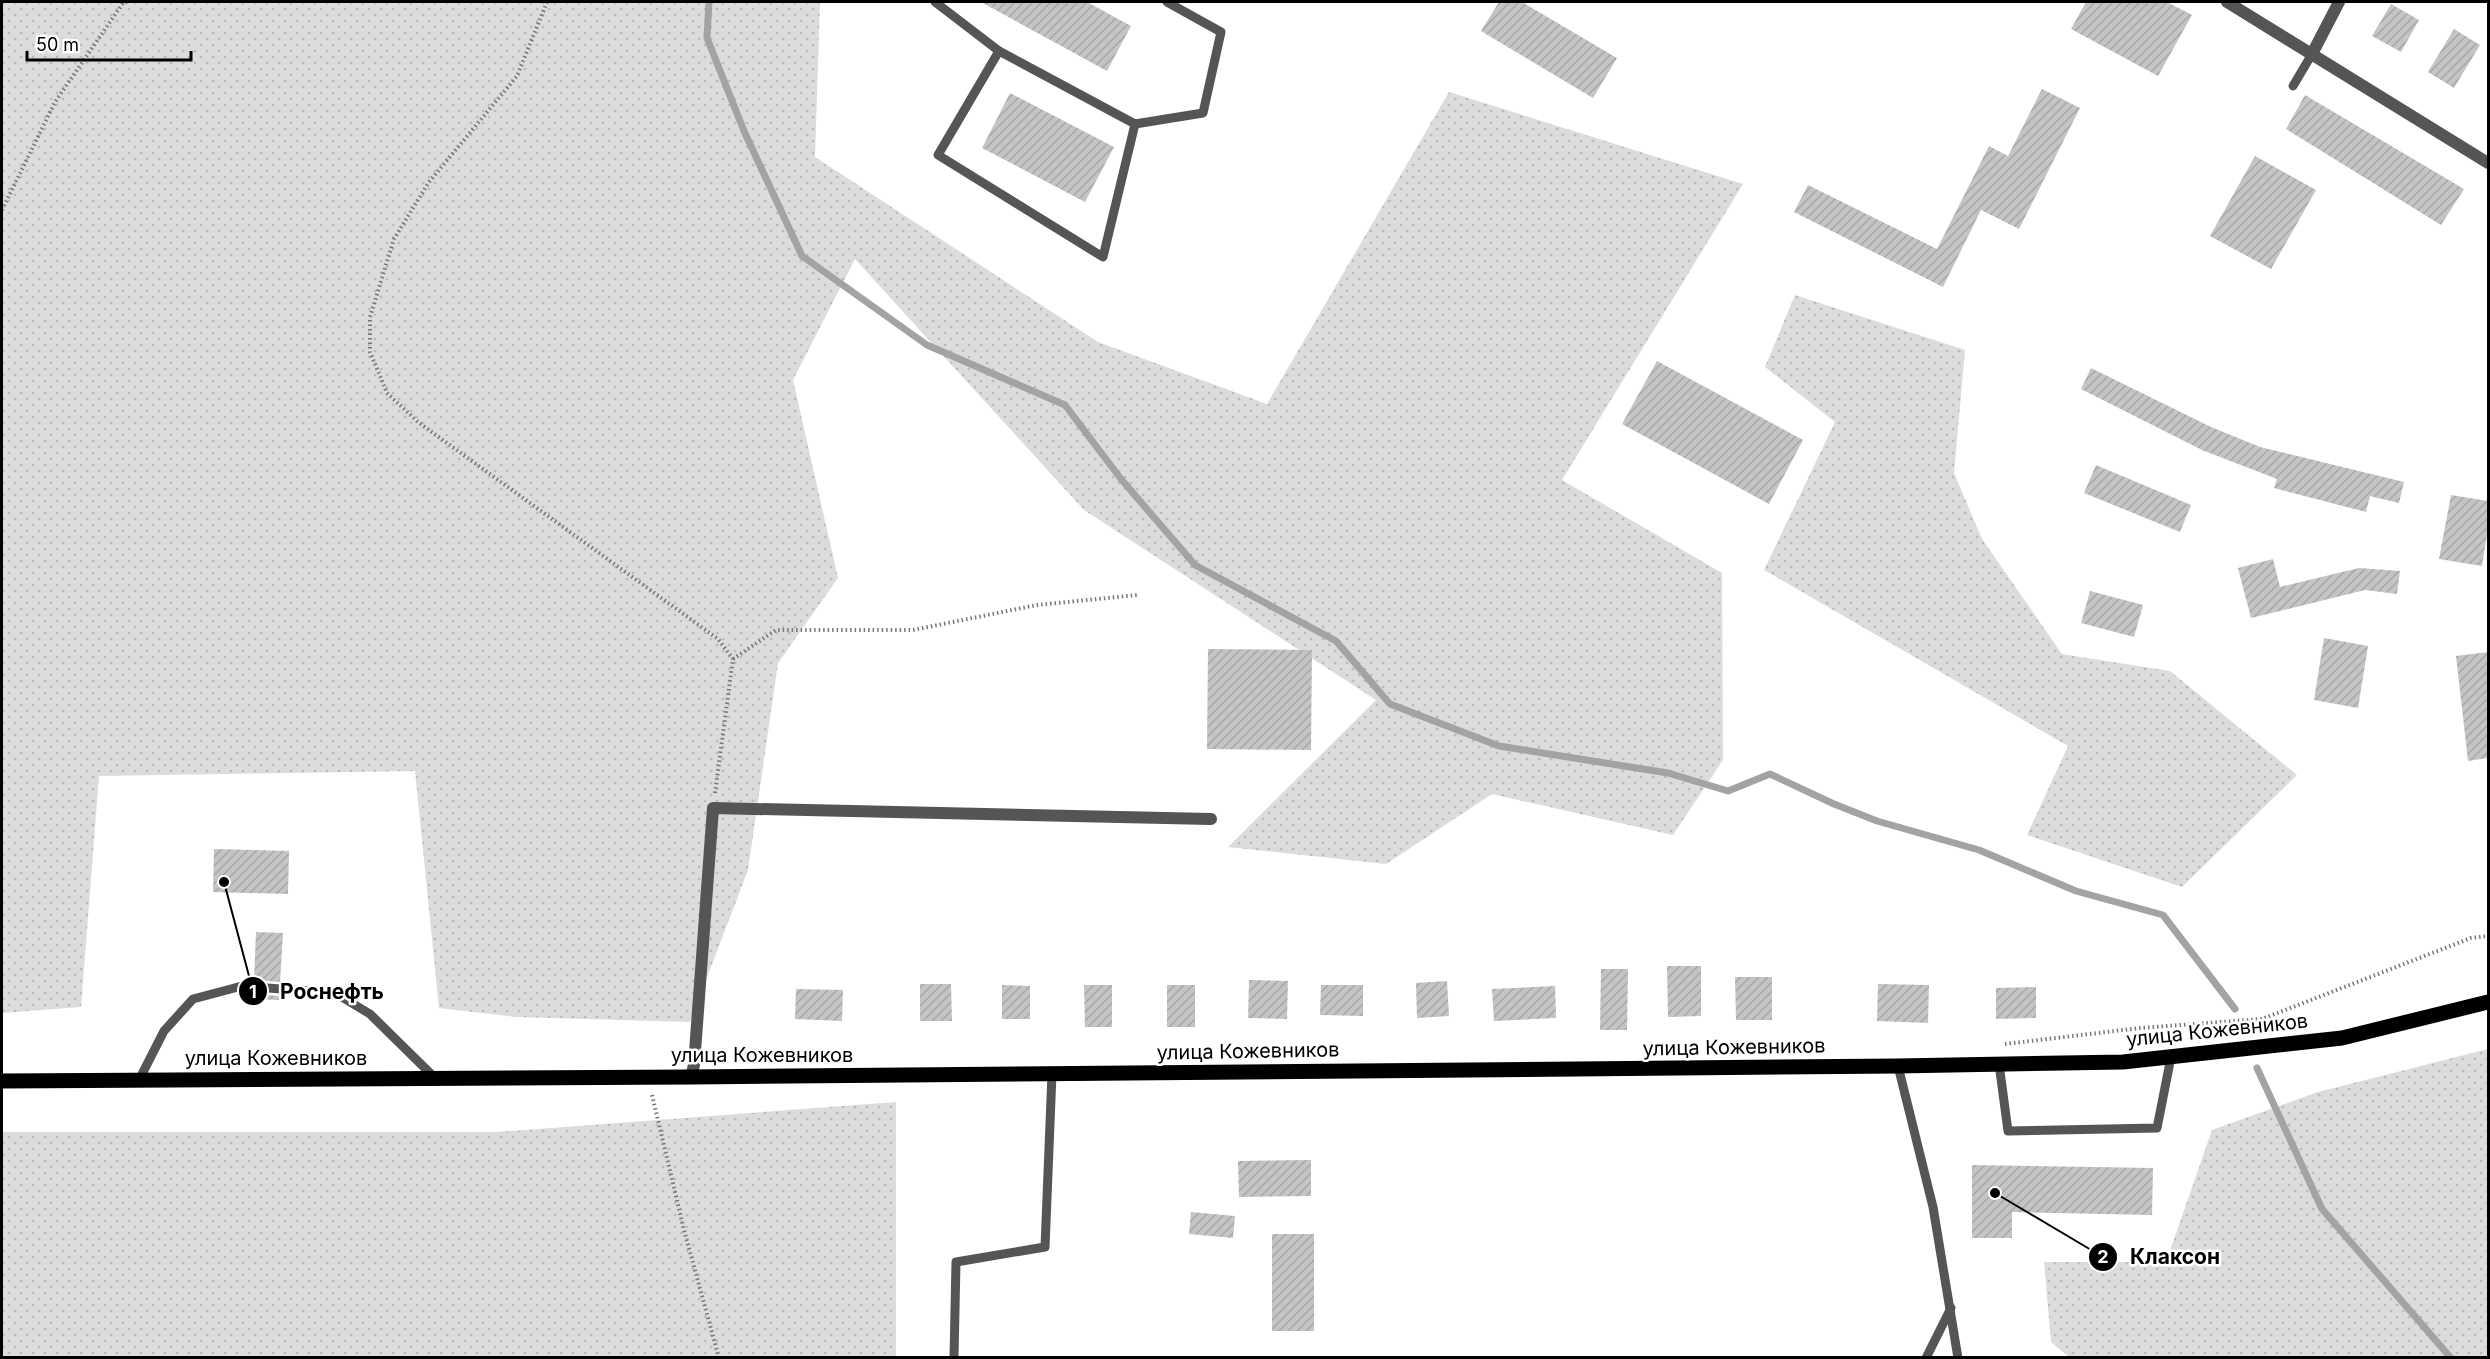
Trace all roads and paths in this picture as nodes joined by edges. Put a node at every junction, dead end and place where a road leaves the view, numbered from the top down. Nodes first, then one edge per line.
1 (127, 2) edge
2 (547, 2) edge
3 (1167, 2) edge
4 (2228, 2) edge
5 (2339, 2) edge
6 (942, 3) edge
7 (999, 51) junction
8 (2312, 54) junction
9 (2293, 86) dead end
10 (1135, 124) junction
11 (2488, 163) edge
12 (2, 210) edge
13 (1137, 596) dead end
14 (733, 659) junction
15 (713, 808) junction
16 (1210, 819) dead end
17 (2488, 936) edge
18 (2488, 1002) edge
19 (2002, 1044) dead end
20 (2171, 1057) junction
21 (1998, 1064) junction
22 (1898, 1066) junction
23 (1052, 1074) junction
24 (648, 1077) junction
25 (691, 1077) junction
26 (435, 1078) junction
27 (139, 1080) junction
28 (2, 1081) edge
29 (1951, 1308) junction
30 (719, 1358) edge
31 (954, 1358) edge
32 (1926, 1358) edge
33 (1958, 1358) edge

1 - 12 path
2 - 14 path
3 - 10 lane
4 - 8 street
5 - 8 street
6 - 7 lane
7 - 10 lane
7 - 10 lane
8 - 9 lane
8 - 11 street
13 - 14 path
14 - 15 path
15 - 16 street
15 - 25 street
17 - 19 path
18 - 20 main road, улица Кожевников
20 - 21 main road, улица Кожевников
20 - 21 lane
21 - 22 main road, улица Кожевников
22 - 23 main road, улица Кожевников
22 - 29 lane
23 - 25 main road, улица Кожевников
23 - 31 lane
24 - 25 main road, улица Кожевников
24 - 26 main road, улица Кожевников
24 - 30 path
26 - 27 main road, улица Кожевников
26 - 27 lane
27 - 28 main road, улица Кожевников
29 - 32 lane
29 - 33 lane

